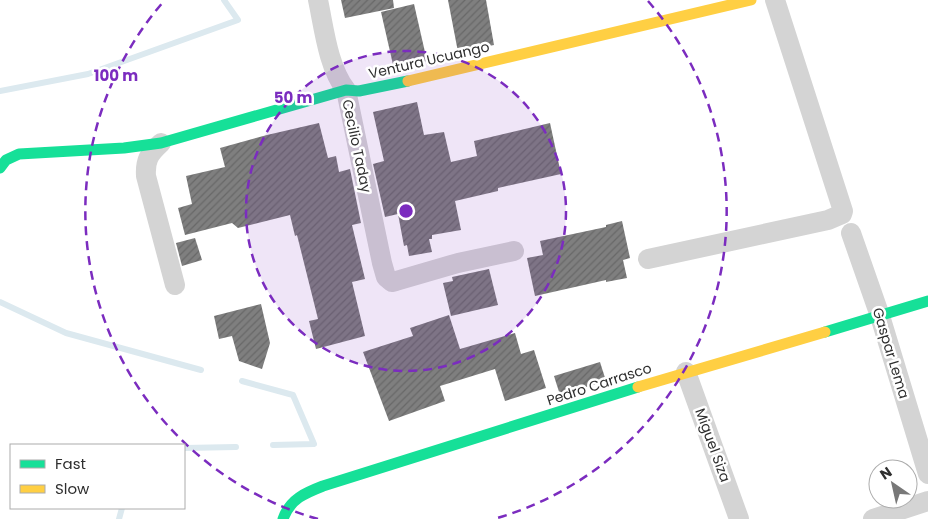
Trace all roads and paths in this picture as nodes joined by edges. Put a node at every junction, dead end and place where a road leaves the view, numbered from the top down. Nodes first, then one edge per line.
1 (318, 0) edge
2 (751, 0) edge
3 (775, 0) edge
4 (346, 90) junction
5 (161, 143) junction
6 (0, 168) edge
7 (851, 233) dead end
8 (514, 251) dead end
9 (648, 259) dead end
10 (175, 285) dead end
11 (928, 301) edge
12 (880, 316) junction
13 (686, 372) junction
14 (928, 474) edge
15 (928, 501) edge
16 (284, 514) edge
17 (739, 519) edge
18 (873, 519) edge

1 - 4 street, Cecilio Taday
2 - 4 street, Ventura Ucuango
3 - 9 street
4 - 5 street, Ventura Ucuango
4 - 8 street, Cecilio Taday
5 - 6 street, Ventura Ucuango
5 - 10 street
7 - 12 street, Gaspar Lema
11 - 12 street, Pedro Carrasco
12 - 13 street, Pedro Carrasco
12 - 14 street, Gaspar Lema
13 - 16 street, Pedro Carrasco
13 - 17 street, Miguel Siza
15 - 18 street

